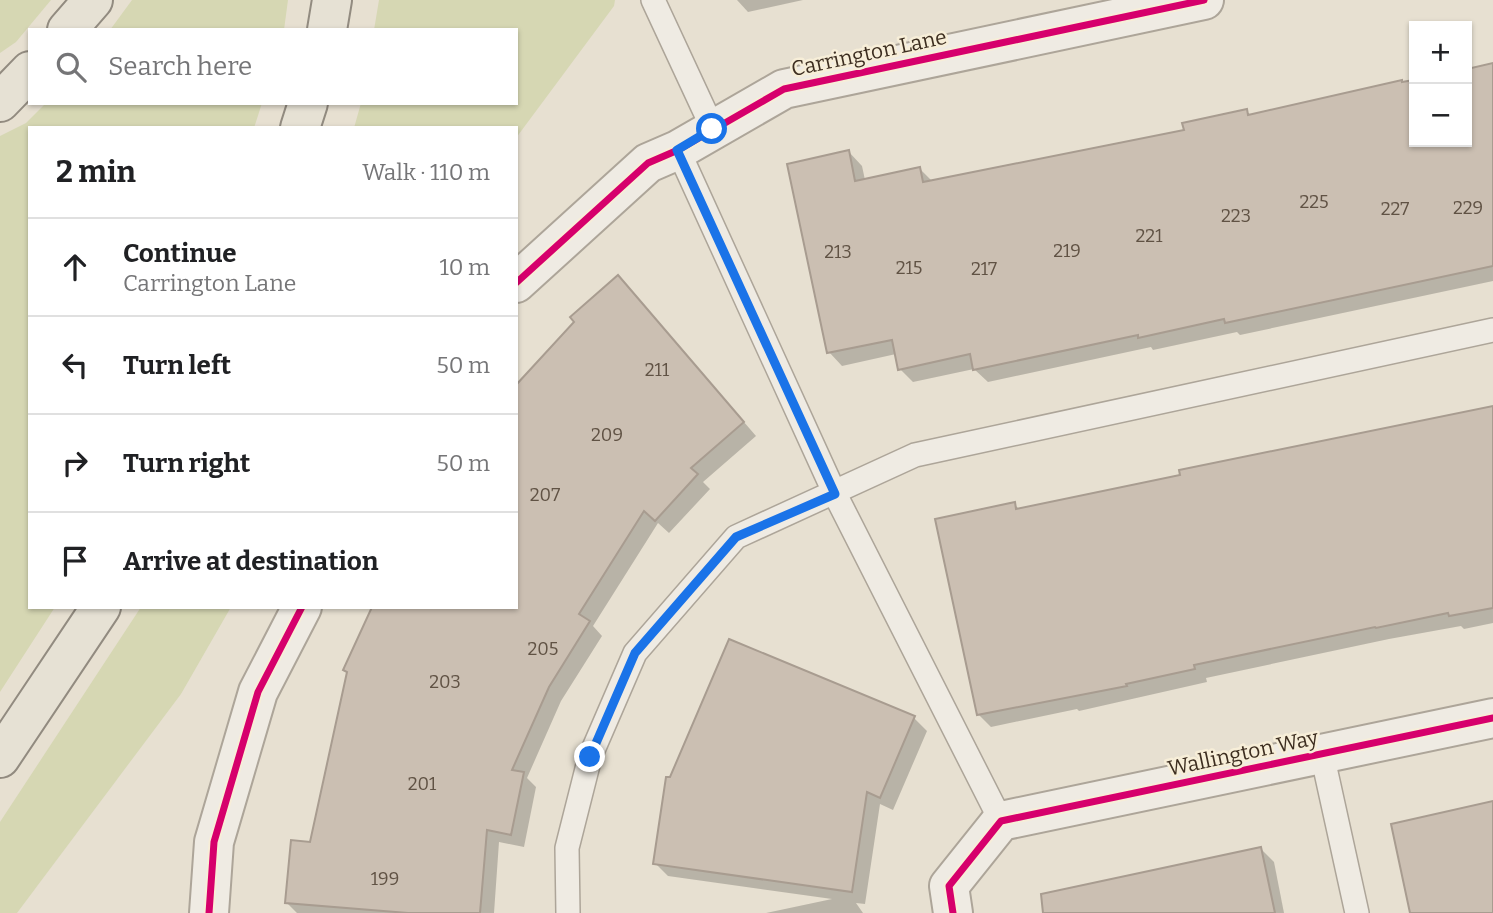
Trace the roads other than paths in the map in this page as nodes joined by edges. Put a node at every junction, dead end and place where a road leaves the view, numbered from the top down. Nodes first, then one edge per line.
1 (93, 0) edge
2 (332, 0) edge
3 (653, 0) edge
4 (1204, 0) edge
5 (69, 28) edge
6 (327, 28) edge
7 (28, 73) edge
8 (0, 102) edge
9 (307, 105) edge
10 (301, 126) edge
11 (712, 129) junction
12 (677, 150) junction
13 (518, 281) edge
14 (1493, 330) edge
15 (835, 494) junction
16 (100, 609) edge
17 (301, 609) edge
18 (1493, 718) edge
19 (1322, 754) junction
20 (0, 758) edge
21 (1001, 821) junction
22 (209, 913) edge
23 (568, 913) edge
24 (953, 913) edge
25 (1357, 913) edge

1 - 5 main road
2 - 6 main road
3 - 11 lane
4 - 11 street, Carrington Lane
7 - 8 main road
9 - 10 main road
11 - 12 street, Carrington Lane
12 - 13 street, Carrington Lane
12 - 15 lane
14 - 15 lane
15 - 21 lane
15 - 23 lane
16 - 20 main road
17 - 22 street
18 - 19 street, Wallington Way
19 - 21 street, Wallington Way
19 - 25 lane
21 - 24 street

